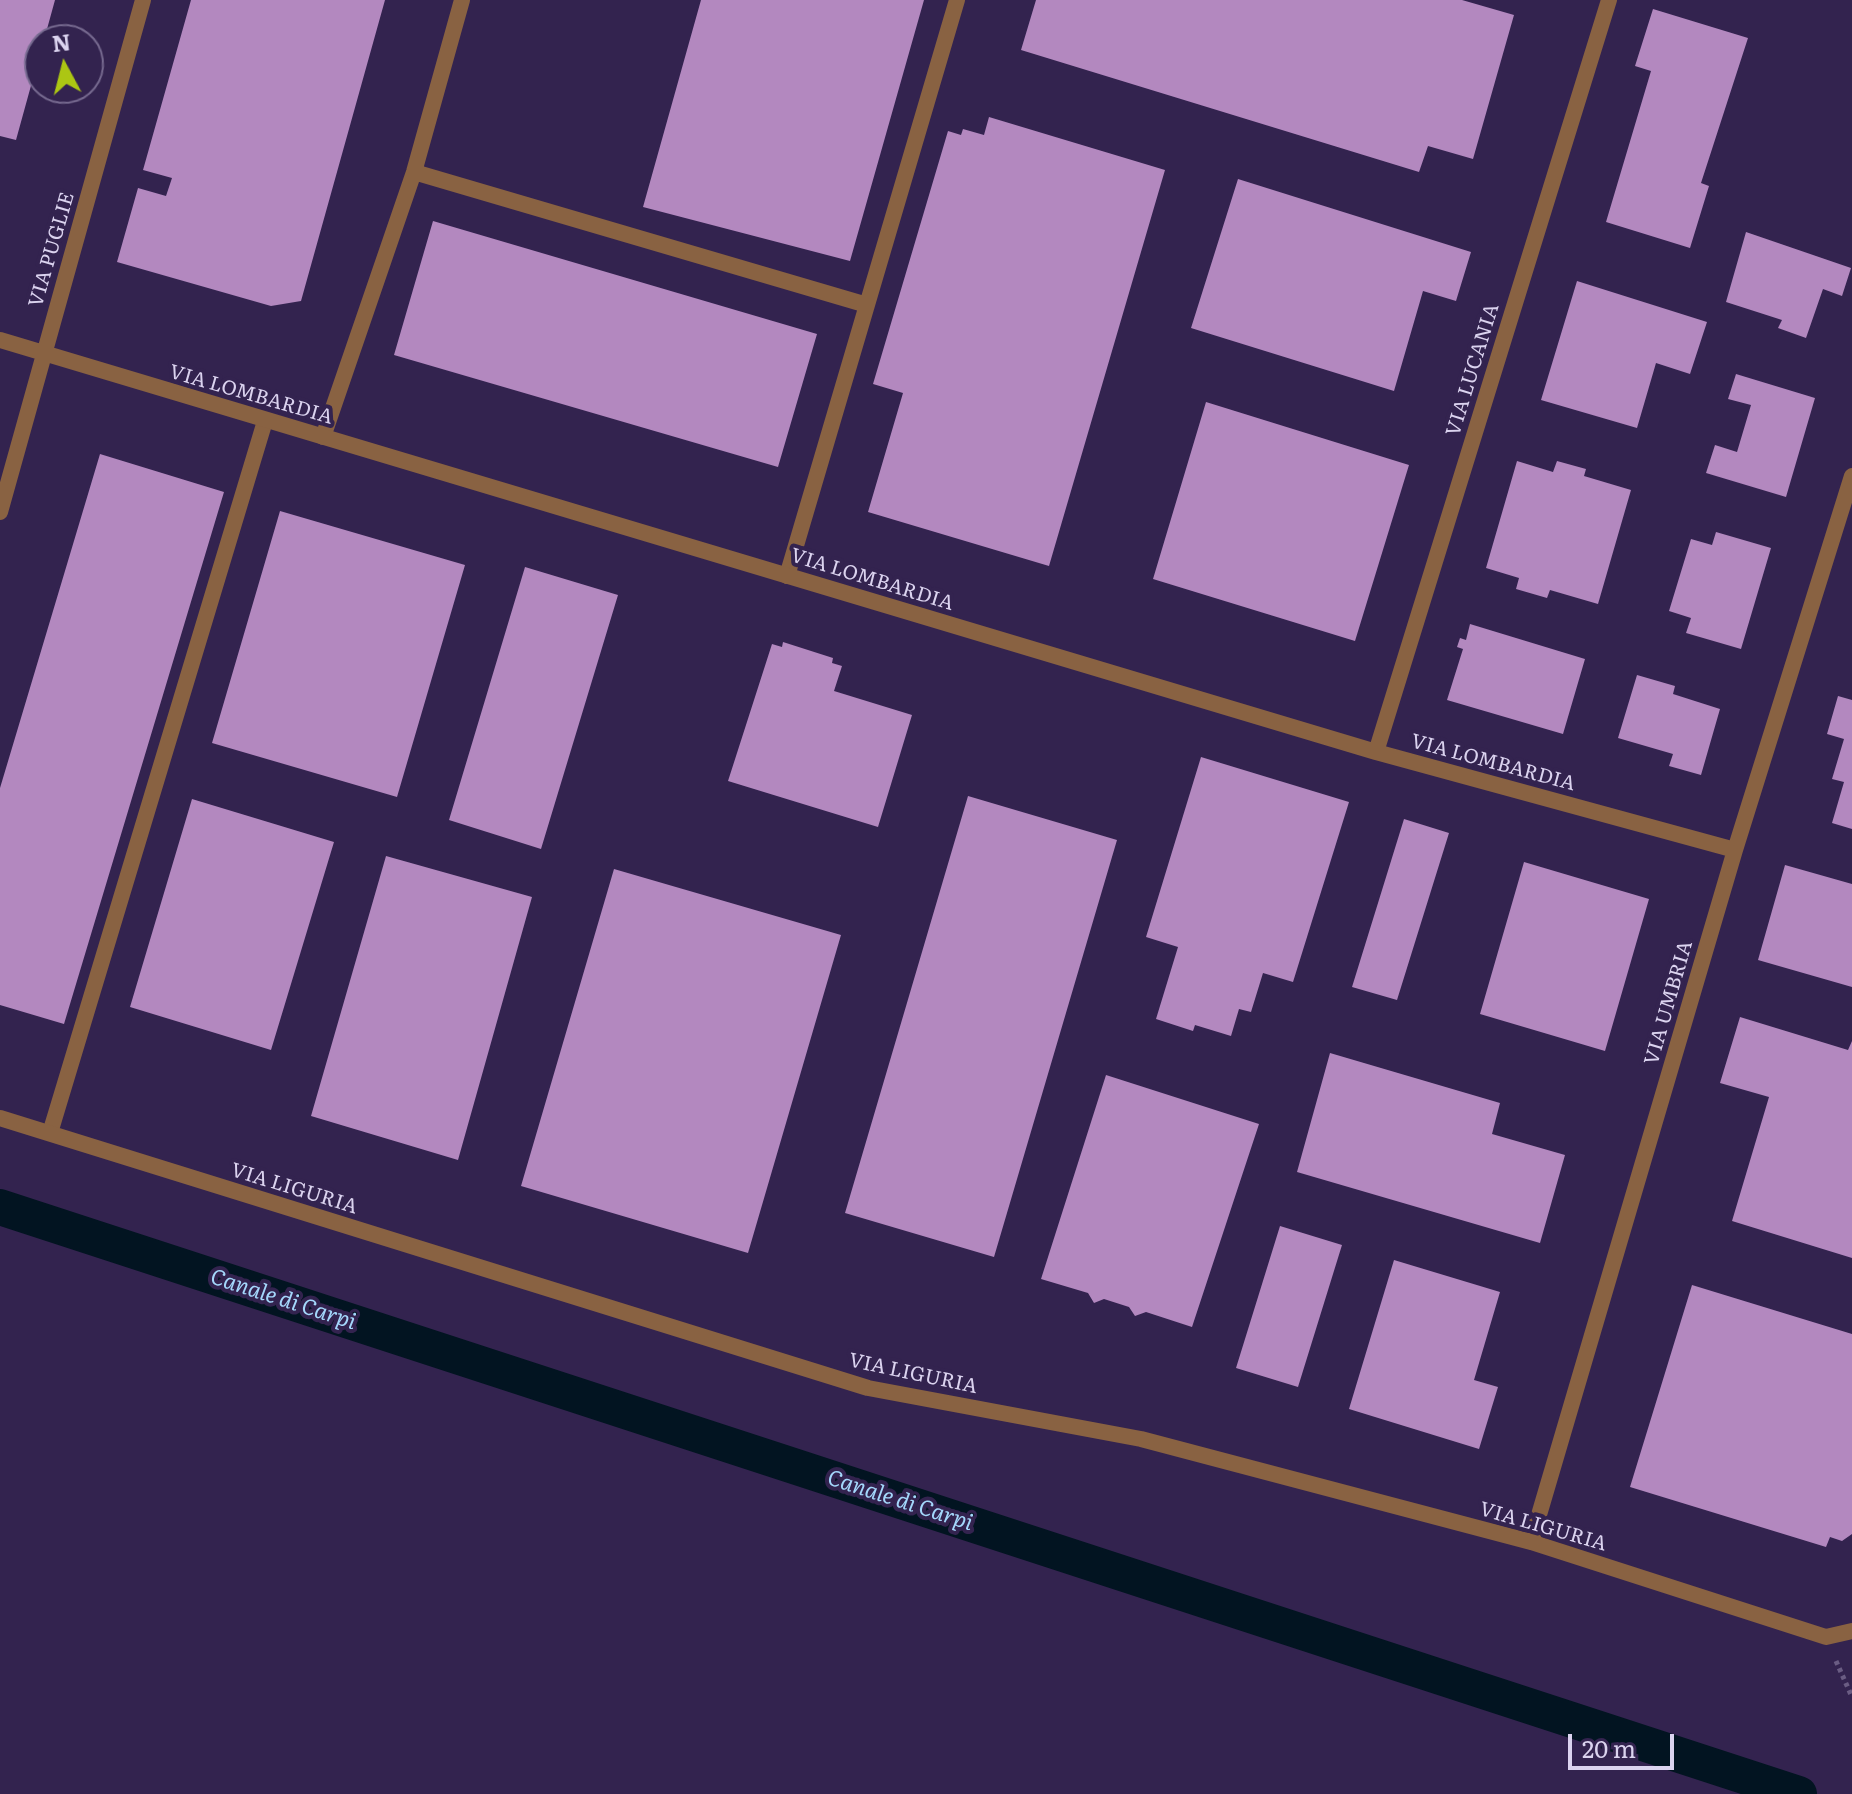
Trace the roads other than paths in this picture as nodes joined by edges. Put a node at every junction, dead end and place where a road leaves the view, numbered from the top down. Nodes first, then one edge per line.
1 (143, 0) edge
2 (462, 0) edge
3 (957, 0) edge
4 (1609, 0) edge
5 (414, 172) junction
6 (867, 305) junction
7 (0, 340) edge
8 (44, 353) junction
9 (265, 421) junction
10 (323, 437) junction
11 (1852, 476) edge
12 (0, 512) edge
13 (787, 576) junction
14 (1376, 752) junction
15 (1735, 850) junction
16 (0, 1118) edge
17 (50, 1133) junction
18 (1531, 1542) junction
19 (1852, 1631) edge

1 - 8 street, VIA PUGLIE
2 - 5 street
3 - 6 street
4 - 14 street, VIA LUCANIA
5 - 6 street
5 - 10 street
6 - 13 street
7 - 8 street, VIA LOMBARDIA
8 - 9 street, VIA LOMBARDIA
8 - 12 street, VIA PUGLIE
9 - 10 street, VIA LOMBARDIA
9 - 17 street
10 - 13 street, VIA LOMBARDIA
11 - 15 street, VIA UMBRIA
13 - 14 street, VIA LOMBARDIA
14 - 15 street, VIA LOMBARDIA
15 - 18 street, VIA UMBRIA
16 - 17 street, VIA LIGURIA
17 - 18 street, VIA LIGURIA
18 - 19 street, VIA LIGURIA

